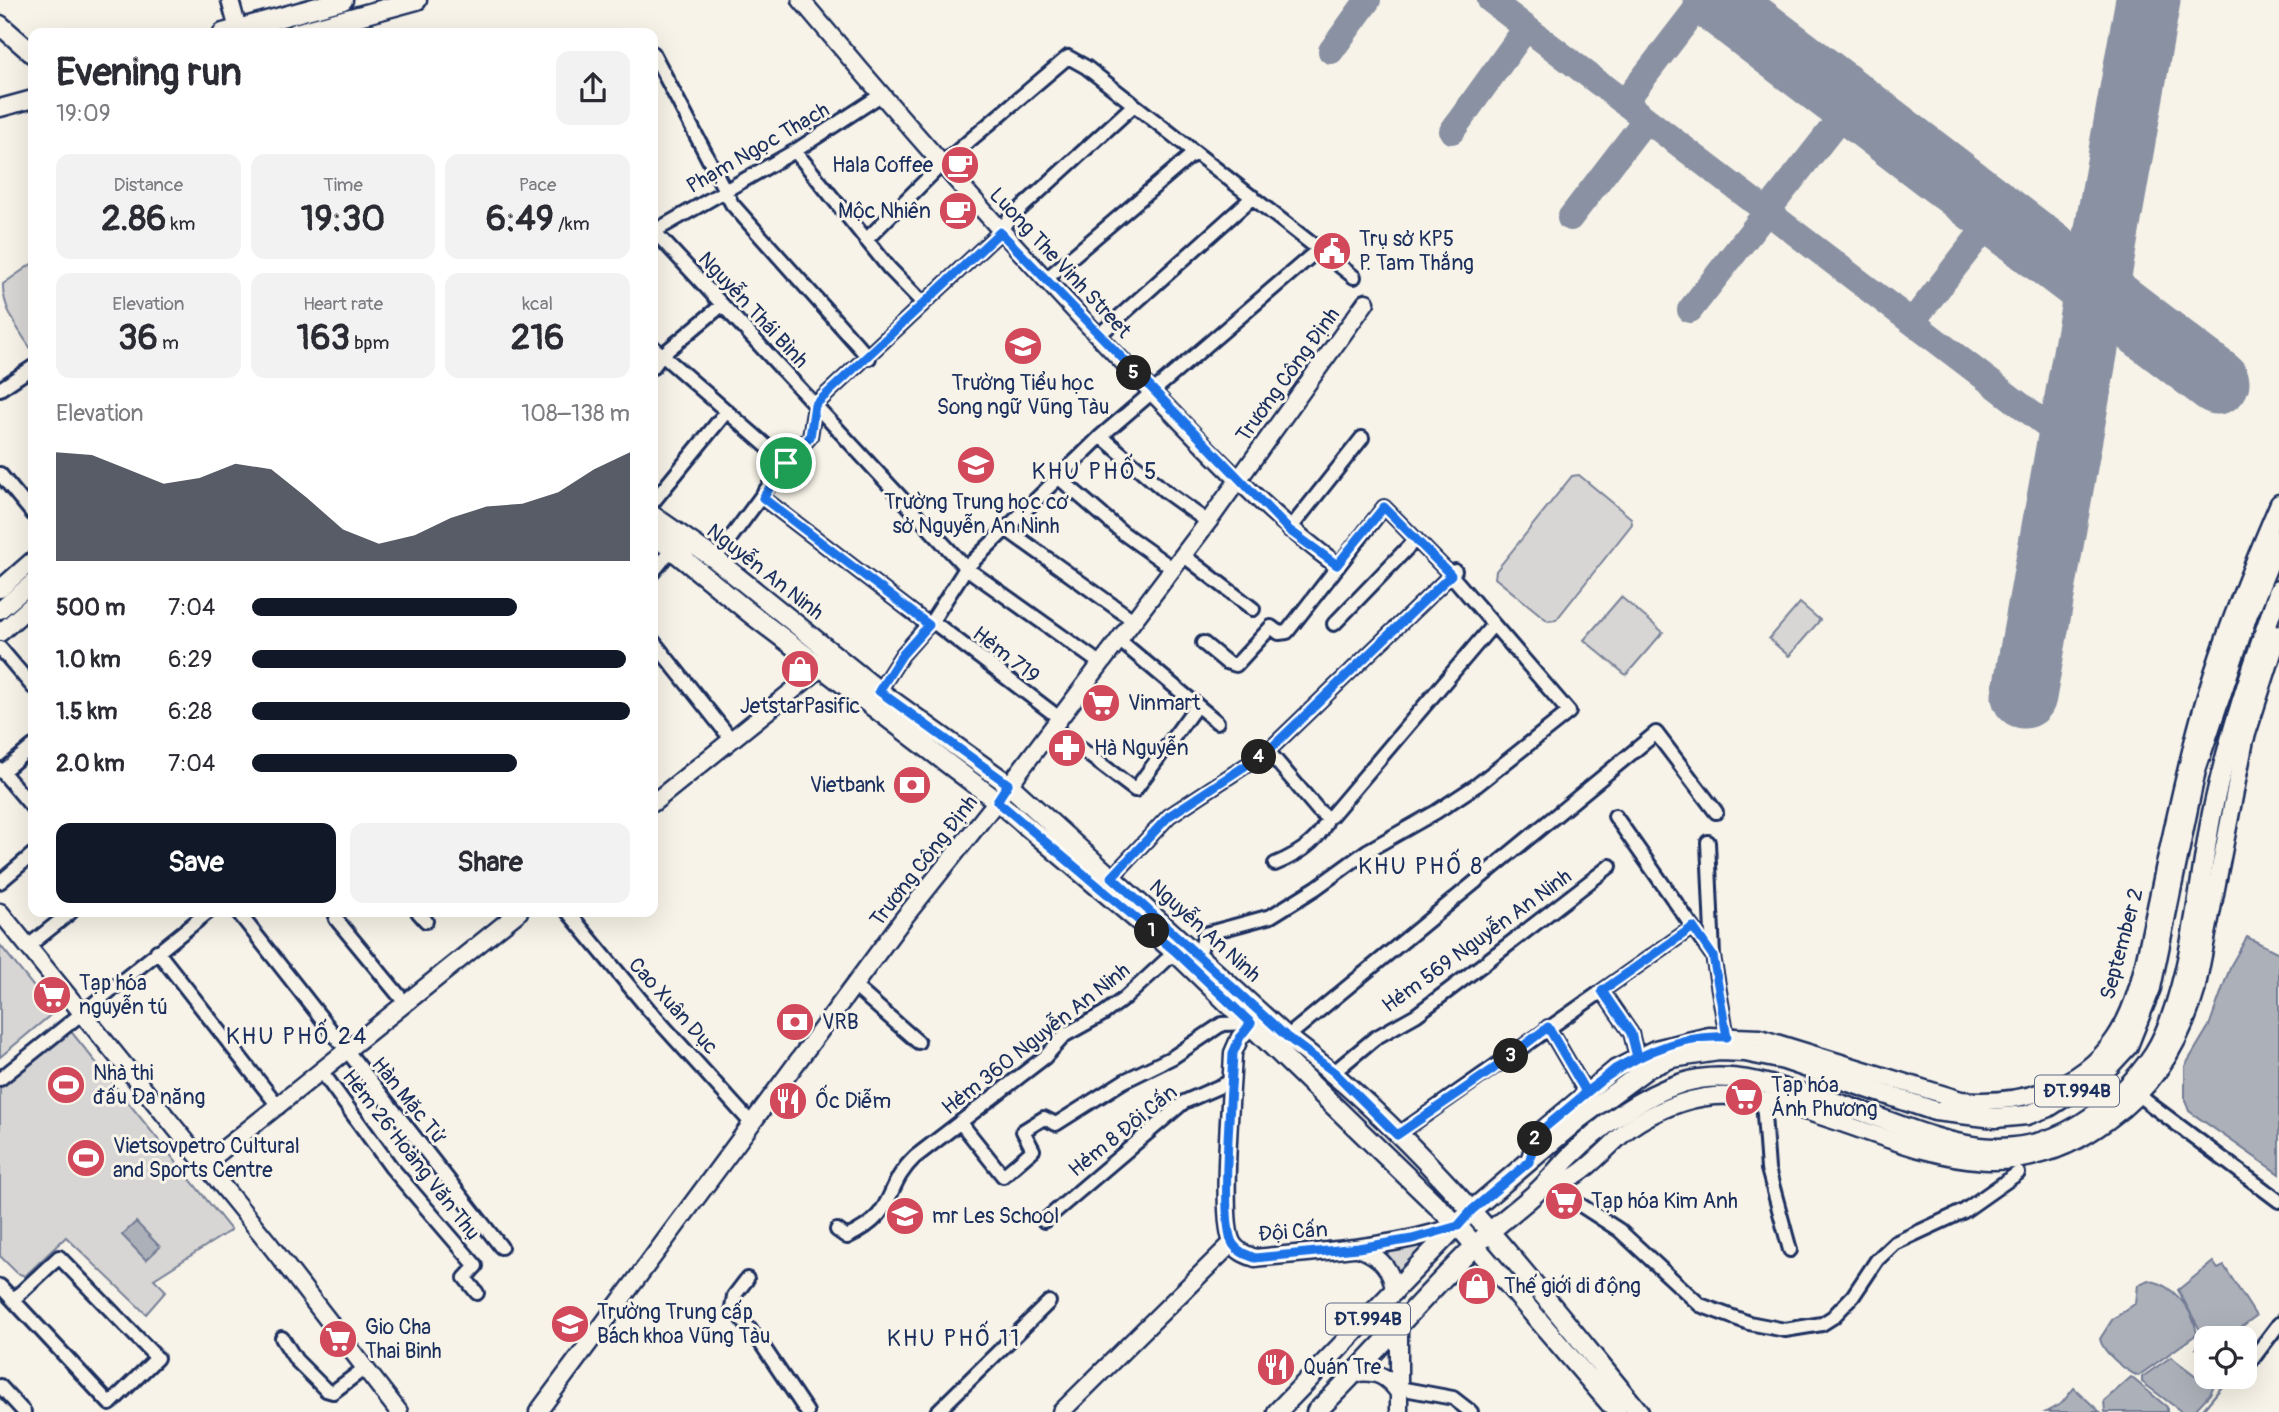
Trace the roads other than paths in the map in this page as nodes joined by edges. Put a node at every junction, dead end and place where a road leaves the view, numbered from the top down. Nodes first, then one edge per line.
1 (230, 0) edge
2 (341, 0) edge
3 (418, 0) edge
4 (801, 0) edge
5 (345, 20) junction
6 (0, 25) edge
7 (233, 28) edge
8 (243, 28) edge
9 (315, 28) edge
10 (28, 50) edge
11 (658, 63) edge
12 (881, 95) junction
13 (28, 100) edge
14 (1134, 105) junction
15 (0, 108) edge
16 (795, 151) junction
17 (1194, 153) junction
18 (942, 164) junction
19 (724, 190) junction
20 (1253, 197) junction
21 (658, 228) edge
22 (1000, 232) junction
23 (658, 236) edge
24 (866, 240) junction
25 (1319, 248) junction
26 (1354, 277) dead end
27 (1045, 280) junction
28 (1366, 302) dead end
29 (923, 303) junction
30 (722, 305) junction
31 (1098, 336) junction
32 (658, 350) edge
33 (658, 352) edge
34 (869, 358) junction
35 (28, 372) edge
36 (0, 389) edge
37 (1153, 393) junction
38 (815, 405) junction
39 (727, 411) junction
40 (1101, 436) junction
41 (1362, 438) dead end
42 (786, 463) junction
43 (0, 476) edge
44 (1059, 478) junction
45 (1238, 481) junction
46 (658, 496) edge
47 (763, 498) junction
48 (2279, 503) edge
49 (28, 508) edge
50 (658, 519) edge
51 (1208, 522) junction
52 (1006, 529) junction
53 (1289, 530) junction
54 (658, 538) edge
55 (1416, 539) junction
56 (2279, 540) edge
57 (672, 549) junction
58 (1183, 555) junction
59 (715, 559) junction
60 (1337, 565) junction
61 (28, 566) edge
62 (658, 566) edge
63 (966, 568) junction
64 (1172, 568) junction
65 (1453, 572) junction
66 (28, 586) edge
67 (0, 589) edge
68 (2279, 590) edge
69 (28, 608) edge
70 (1253, 609) dead end
71 (0, 610) edge
72 (1133, 620) junction
73 (930, 623) junction
74 (1334, 624) dead end
75 (1492, 626) junction
76 (0, 633) edge
77 (2279, 634) edge
78 (1119, 640) junction
79 (1203, 643) dead end
80 (658, 647) edge
81 (0, 648) edge
82 (1101, 664) junction
83 (822, 667) junction
84 (28, 681) edge
85 (879, 691) junction
86 (1197, 705) junction
87 (1055, 722) junction
88 (1217, 722) dead end
89 (731, 739) junction
90 (28, 750) edge
91 (1268, 751) junction
92 (1, 770) edge
93 (1008, 784) junction
94 (658, 799) edge
95 (997, 801) junction
96 (28, 802) edge
97 (1716, 812) dead end
98 (1615, 816) dead end
99 (1328, 817) junction
100 (1708, 842) dead end
101 (2173, 851) junction
102 (28, 858) edge
103 (2212, 859) junction
104 (1275, 864) dead end
105 (1610, 866) dead end
106 (1112, 877) junction
107 (0, 882) edge
108 (0, 912) edge
109 (65, 917) edge
110 (201, 917) edge
111 (242, 917) edge
112 (511, 917) edge
113 (572, 917) edge
114 (336, 919) dead end
115 (1693, 927) junction
116 (27, 947) junction
117 (157, 951) junction
118 (1175, 951) junction
119 (1199, 955) junction
120 (1713, 956) junction
121 (854, 986) junction
122 (1602, 991) junction
123 (406, 1004) junction
124 (81, 1013) junction
125 (1257, 1019) junction
126 (1548, 1027) junction
127 (1287, 1037) junction
128 (1727, 1037) junction
129 (918, 1042) dead end
130 (346, 1053) junction
131 (1637, 1057) junction
132 (321, 1072) junction
133 (1334, 1072) junction
134 (0, 1079) edge
135 (1232, 1081) junction
136 (1586, 1092) junction
137 (2138, 1095) junction
138 (1763, 1101) junction
139 (279, 1107) junction
140 (960, 1122) junction
141 (752, 1124) junction
142 (1397, 1135) junction
143 (1529, 1162) junction
144 (205, 1164) junction
145 (2018, 1173) dead end
146 (1545, 1183) junction
147 (2278, 1197) edge
148 (1472, 1210) junction
149 (1044, 1221) dead end
150 (1458, 1226) junction
151 (836, 1230) dead end
152 (1490, 1231) junction
153 (1232, 1243) junction
154 (1475, 1245) junction
155 (501, 1247) dead end
156 (1358, 1248) junction
157 (1790, 1250) dead end
158 (747, 1279) dead end
159 (0, 1286) edge
160 (477, 1293) dead end
161 (1394, 1293) junction
162 (13, 1300) junction
163 (1049, 1302) dead end
164 (2279, 1324) edge
165 (1398, 1329) junction
166 (282, 1338) dead end
167 (2257, 1353) edge
168 (365, 1368) junction
169 (1357, 1373) junction
170 (0, 1386) edge
171 (1399, 1390) junction
172 (24, 1412) edge
173 (399, 1412) edge
174 (538, 1412) edge
175 (807, 1412) edge
176 (937, 1412) edge
177 (1061, 1412) edge
178 (1277, 1412) edge
179 (1316, 1412) edge
180 (1399, 1412) edge
181 (1471, 1412) edge
182 (1617, 1412) edge
183 (1639, 1412) edge

1 - 7 street
2 - 5 main road
2 - 8 main road
3 - 5 main road
4 - 12 street, Luong The Vinh Street
5 - 9 main road
6 - 10 main road
11 - 19 street
12 - 16 street, Phạm Ngọc Thạch
12 - 18 street, Luong The Vinh Street
13 - 15 street
14 - 17 street
14 - 18 street
14 - 22 street
16 - 19 street, Phạm Ngọc Thạch
16 - 24 street
17 - 20 street
17 - 27 street
18 - 22 street, Luong The Vinh Street
18 - 24 street
19 - 21 street, Phạm Ngọc Thạch
19 - 34 street
20 - 25 street
20 - 31 street
22 - 27 street, Luong The Vinh Street
22 - 29 street
23 - 30 street, Nguyễn Thái Bình
24 - 29 street
25 - 26 street
25 - 37 street
27 - 31 street, Luong The Vinh Street
28 - 45 street, Trương Công Định
29 - 34 street
30 - 32 street
30 - 38 street, Nguyễn Thái Bình
31 - 37 street, Luong The Vinh Street
33 - 39 street
34 - 38 street
35 - 36 street
37 - 40 street
37 - 45 street, Luong The Vinh Street
38 - 42 street
38 - 63 street, Nguyễn Thái Bình
39 - 42 street
39 - 46 street
40 - 44 street
40 - 51 street
41 - 53 street
42 - 47 street
43 - 49 street
44 - 52 street
44 - 64 street
45 - 51 street, Trương Công Định
45 - 53 street, Luong The Vinh Street
47 - 59 street
47 - 73 street, Hẻm 719
48 - 101 street, September 2 / ĐT.994B
50 - 59 main road, Nguyễn An Ninh
51 - 58 street, Trương Công Định
52 - 63 street
52 - 72 street
53 - 60 street, Luong The Vinh Street
54 - 57 main road, Nguyễn An Ninh
55 - 60 street
55 - 65 street
55 - 74 street
56 - 101 main road, September 2 / ĐT.994B
57 - 62 street
57 - 83 main road, Nguyễn An Ninh
58 - 64 street, Trương Công Định
58 - 70 street
59 - 85 main road, Nguyễn An Ninh
60 - 79 street
61 - 67 street
63 - 73 street
63 - 82 street, Nguyễn Thái Bình
64 - 72 street, Trương Công Định
65 - 75 street
65 - 91 street
66 - 71 street
68 - 103 main road, ĐT.994B
69 - 76 street
72 - 78 street, Trương Công Định
73 - 85 street
73 - 87 street, Hẻm 719
75 - 99 street
75 - 119 street
77 - 103 street, ĐT.994B
78 - 82 street, Trương Công Định
78 - 86 street
80 - 89 street
81 - 84 street
82 - 87 street, Trương Công Định
83 - 89 street
83 - 95 main road, Nguyễn An Ninh
85 - 93 main road, Nguyễn An Ninh
86 - 87 street, Hẻm 719
86 - 88 street
87 - 93 street, Trương Công Định
89 - 94 street
90 - 92 street
91 - 99 street
91 - 106 street
92 - 96 street
93 - 95 street, Trương Công Định
93 - 106 main road, Nguyễn An Ninh
95 - 118 main road, Nguyễn An Ninh
95 - 121 street, Trương Công Định
97 - 127 street
98 - 115 street
99 - 104 street
100 - 120 street
101 - 103 main road
101 - 128 street, September 2 / ĐT.994B
101 - 143 main road, September 2 / ĐT.994B
102 - 107 street
103 - 137 street, ĐT.994B
103 - 146 main road, ĐT.994B
105 - 133 street, Hẻm 569 Nguyễn An Ninh
106 - 119 main road, Nguyễn An Ninh
108 - 116 street
109 - 116 street
110 - 117 street
111 - 130 street, Hàn Mặc Tử
112 - 123 street
113 - 141 street, Cao Xuân Dục
114 - 123 street
115 - 120 street
115 - 122 street
116 - 124 street
117 - 124 street
117 - 139 street
118 - 125 main road, Nguyễn An Ninh
118 - 140 street, Hẻm 360 Nguyễn An Ninh
119 - 125 main road, Nguyễn An Ninh
120 - 128 street
121 - 129 street
121 - 141 street, Trương Công Định
122 - 126 street
122 - 131 street
123 - 130 street
124 - 134 street
124 - 144 street
125 - 127 main road, Nguyễn An Ninh
125 - 135 street, Đội Cấn
125 - 140 street
125 - 150 main road, Nguyễn An Ninh
126 - 136 street
126 - 142 street
127 - 133 main road, Nguyễn An Ninh
128 - 131 street, September 2 / ĐT.994B
130 - 132 street
130 - 155 street, Hàn Mặc Tử
131 - 136 street, September 2 / ĐT.994B
132 - 139 street
132 - 160 street, Hẻm 26 Hoàng Văn Thụ
133 - 142 main road, Nguyễn An Ninh
135 - 149 street, Hẻm 8 Đội Cấn
135 - 153 street, Đội Cấn
136 - 143 street, September 2 / ĐT.994B
137 - 138 street, ĐT.994B
137 - 147 street
138 - 146 street, ĐT.994B
138 - 157 street
139 - 144 street
140 - 151 street, Hẻm 360 Nguyễn An Ninh
141 - 174 street, Trương Công Định
142 - 148 main road, Nguyễn An Ninh
143 - 146 main road
143 - 148 main road, September 2 / ĐT.994B
144 - 168 street
145 - 146 street
146 - 152 main road, ĐT.994B
148 - 150 main road, ĐT.994B
148 - 152 main road, Nguyễn An Ninh
150 - 154 main road, Nguyễn An Ninh
150 - 156 street, Đội Cấn
150 - 161 main road, ĐT.994B
152 - 154 main road, ĐT.994B
152 - 183 main road, Nguyễn An Ninh
153 - 156 street, Đội Cấn
153 - 177 street
154 - 165 main road, ĐT.994B
154 - 182 main road, Nguyễn An Ninh
156 - 161 street
158 - 175 street
159 - 162 street
161 - 178 main road, ĐT.994B
162 - 162 street
163 - 176 street
164 - 167 street
165 - 169 main road, ĐT.994B
165 - 171 street
166 - 168 street
168 - 173 street
169 - 171 street
169 - 179 main road, ĐT.994B
170 - 172 street
171 - 180 street
171 - 181 street

